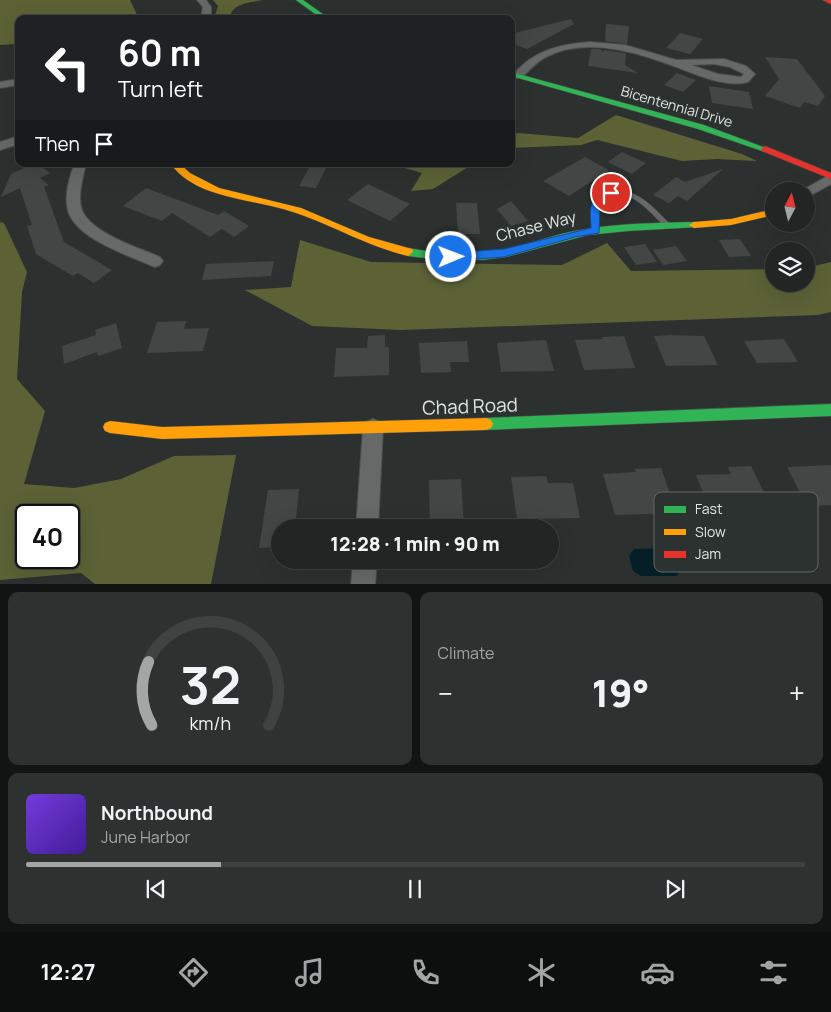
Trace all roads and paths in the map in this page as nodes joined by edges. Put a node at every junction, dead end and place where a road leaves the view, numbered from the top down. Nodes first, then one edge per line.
1 (201, 0) edge
2 (299, 0) edge
3 (826, 0) edge
4 (831, 2) edge
5 (206, 15) edge
6 (322, 15) edge
7 (675, 63) junction
8 (515, 74) edge
9 (515, 75) edge
10 (15, 83) edge
11 (0, 85) edge
12 (15, 141) edge
13 (0, 146) edge
14 (79, 167) edge
15 (176, 167) edge
16 (831, 177) edge
17 (815, 188) edge
18 (765, 214) edge
19 (668, 226) junction
20 (596, 230) junction
21 (155, 261) dead end
22 (831, 410) edge
23 (110, 426) dead end
24 (373, 428) junction
25 (368, 519) edge
26 (364, 569) edge
27 (363, 584) edge

1 - 5 street
2 - 6 main road
3 - 4 main road
7 - 7 street
7 - 8 street
9 - 16 main road, Bicentennial Drive
10 - 11 street
12 - 13 street
14 - 21 street
15 - 20 main road, Chase Way
16 - 17 street
18 - 19 main road, Chase Way
19 - 20 main road, Chase Way
19 - 20 lane
22 - 24 main road, Chad Road
23 - 24 main road, Chad Road
24 - 25 street
26 - 27 street

